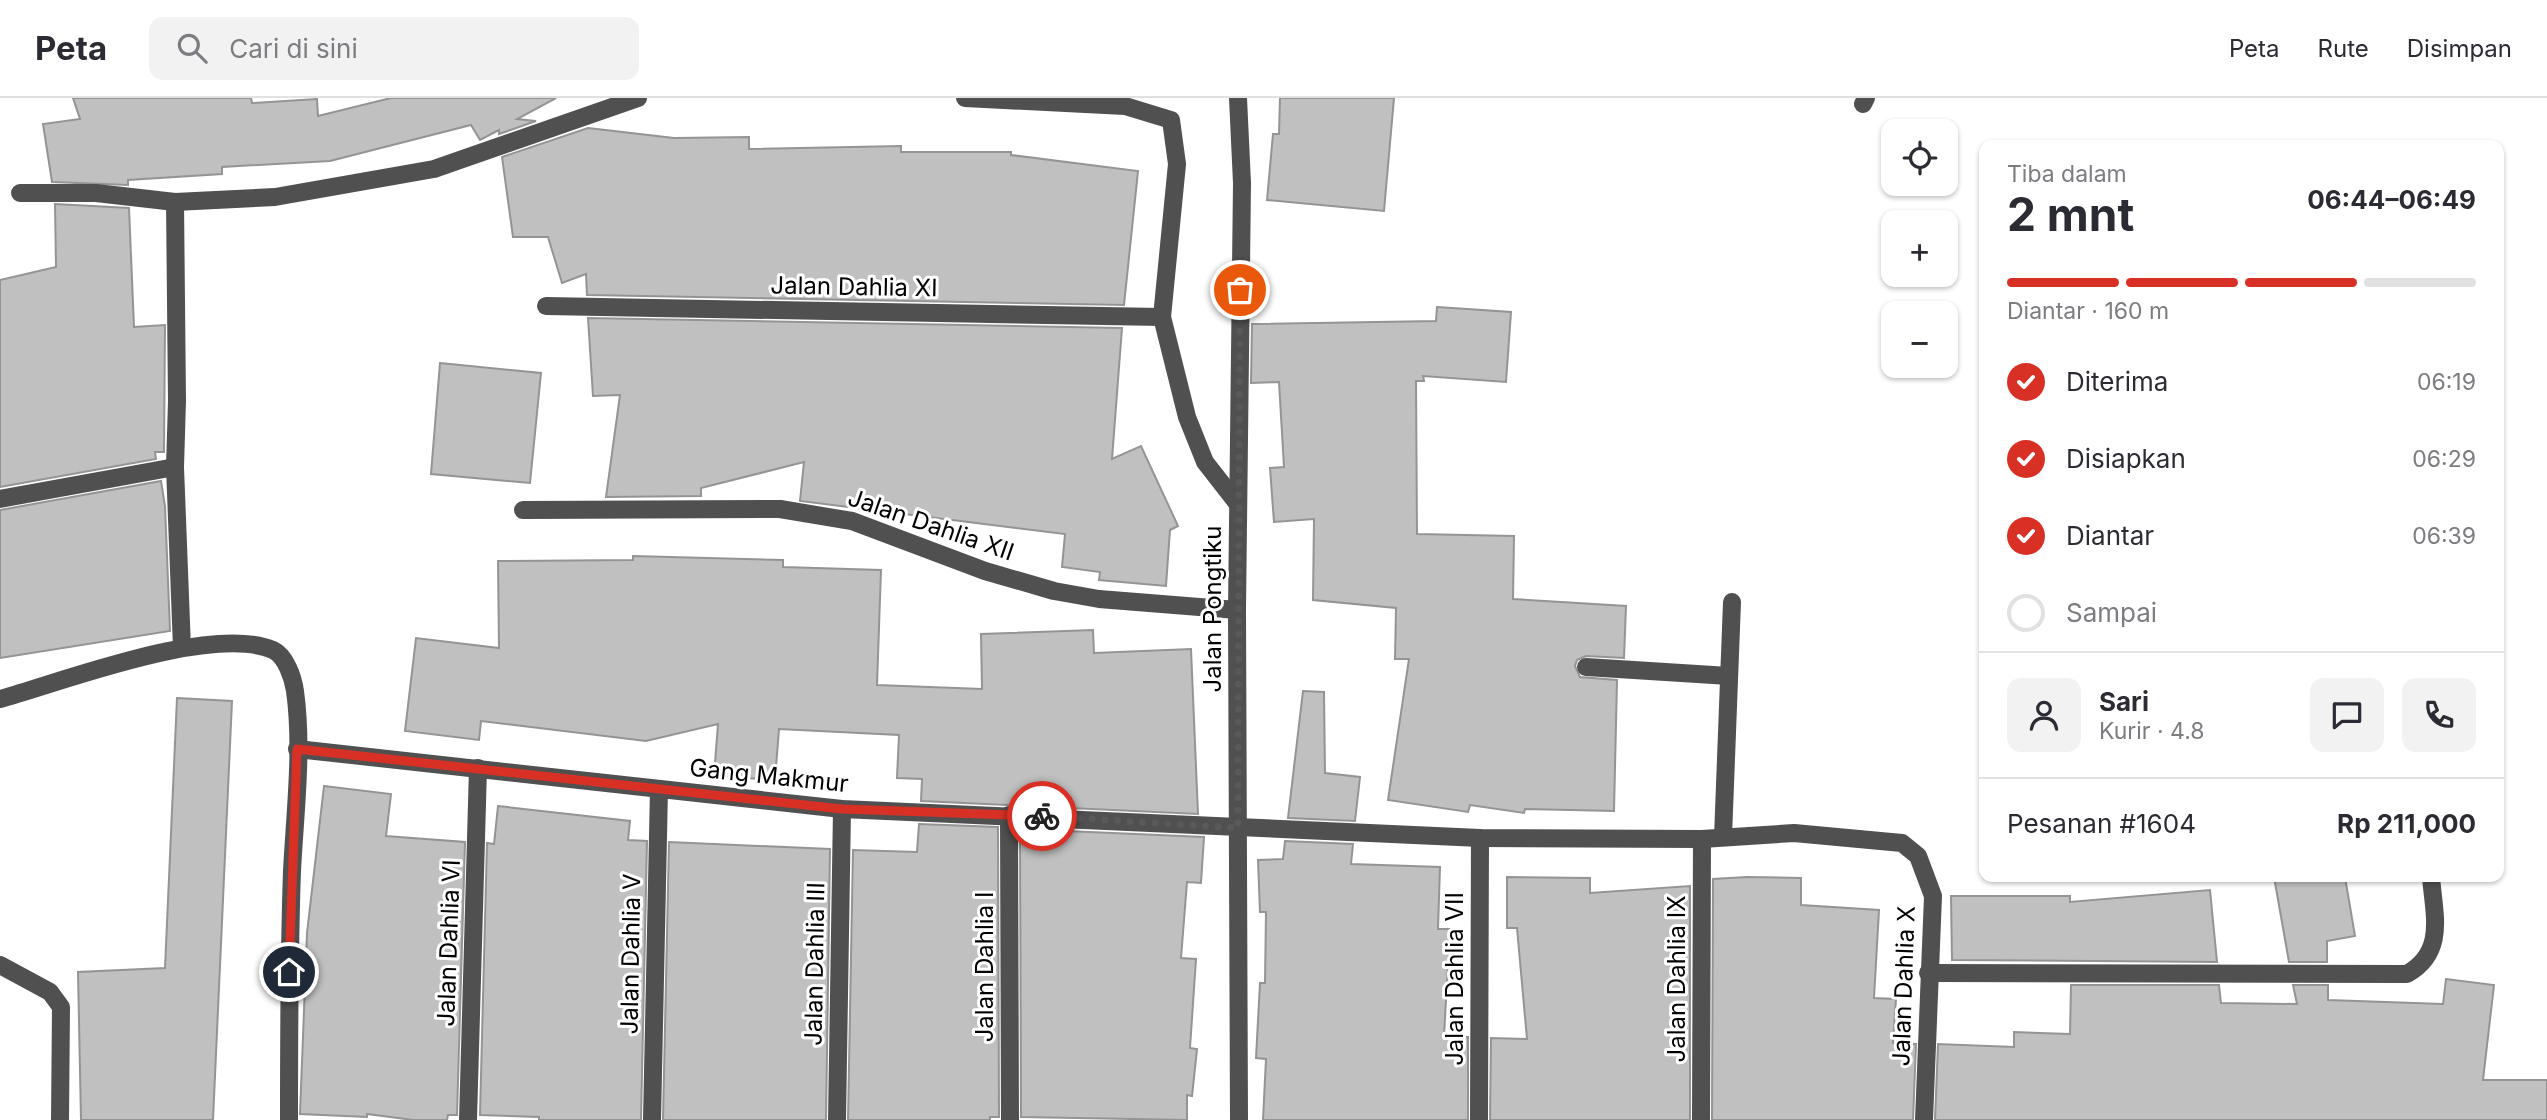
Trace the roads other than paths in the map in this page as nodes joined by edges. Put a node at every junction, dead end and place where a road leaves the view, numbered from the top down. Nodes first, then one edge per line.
1 (638, 98) edge
2 (965, 98) edge
3 (1238, 98) edge
4 (20, 193) dead end
5 (175, 202) junction
6 (546, 306) dead end
7 (1162, 317) junction
8 (175, 467) junction
9 (0, 499) edge
10 (1237, 503) junction
11 (523, 510) dead end
12 (1732, 602) dead end
13 (1237, 610) junction
14 (182, 648) junction
15 (1586, 667) dead end
16 (1729, 676) junction
17 (0, 699) edge
18 (297, 749) junction
19 (478, 768) junction
20 (659, 789) junction
21 (842, 809) junction
22 (1009, 815) junction
23 (1238, 828) junction
24 (1723, 837) junction
25 (1480, 838) junction
26 (1702, 839) junction
27 (1918, 856) joint
28 (2431, 882) edge
29 (0, 965) edge
30 (1928, 972) junction
31 (60, 1120) edge
32 (289, 1120) edge
33 (468, 1120) edge
34 (652, 1120) edge
35 (837, 1120) edge
36 (1010, 1120) edge
37 (1239, 1120) edge
38 (1479, 1120) edge
39 (1701, 1120) edge
40 (1924, 1120) edge

1 - 5 street
2 - 7 street
3 - 10 street, Jalan Pongtiku
4 - 5 street
5 - 8 street
6 - 7 street, Jalan Dahlia XI
7 - 10 street
8 - 9 street
8 - 14 street
10 - 13 street, Jalan Pongtiku
11 - 13 street, Jalan Dahlia XII
12 - 16 street
13 - 23 street, Jalan Pongtiku
14 - 17 street
14 - 18 street
15 - 16 street
16 - 24 street
18 - 19 street, Gang Makmur
18 - 32 street
19 - 20 street, Gang Makmur
19 - 33 street, Jalan Dahlia VI
20 - 21 street, Gang Makmur
20 - 34 street, Jalan Dahlia V
21 - 22 street, Gang Makmur
21 - 35 street, Jalan Dahlia III
22 - 23 street, Gang Makmur
22 - 36 street, Jalan Dahlia I
23 - 25 street, Gang Makmur
23 - 37 street, Jalan Pongtiku
24 - 26 street, Gang Makmur
24 - 27 street, Gang Makmur
25 - 26 street, Gang Makmur
25 - 38 street, Jalan Dahlia VII
26 - 39 street, Jalan Dahlia IX
27 - 30 street, Jalan Dahlia X
28 - 30 street
29 - 31 street
30 - 40 street, Jalan Dahlia X

